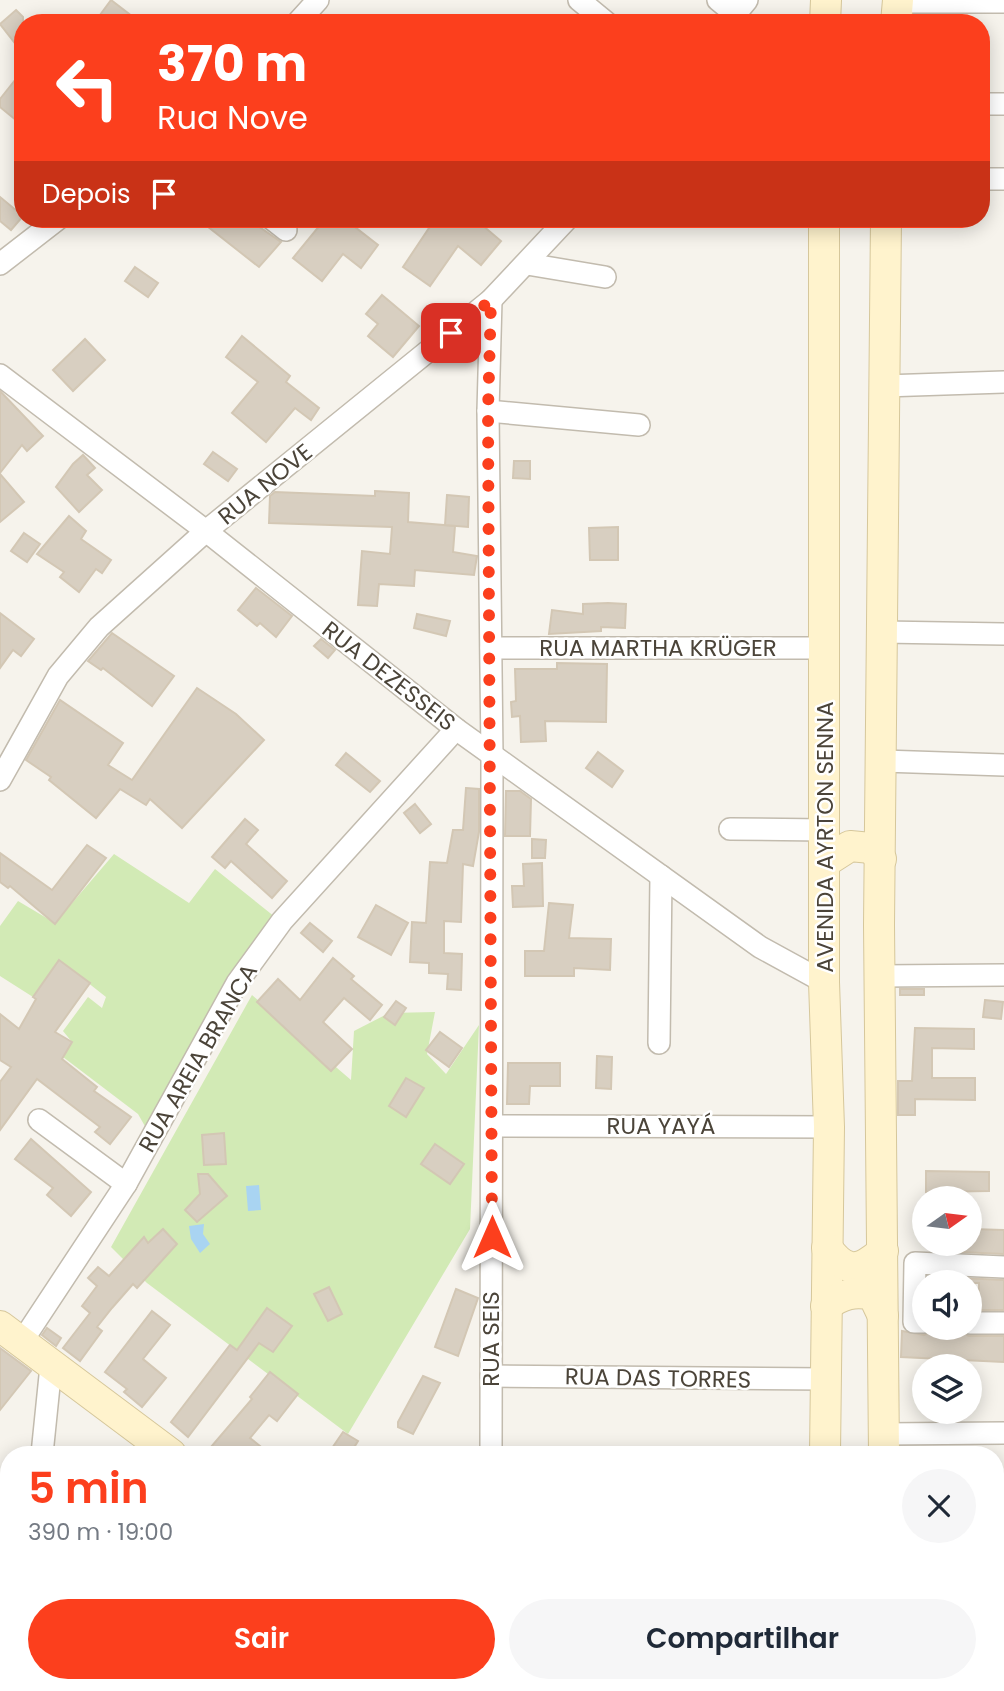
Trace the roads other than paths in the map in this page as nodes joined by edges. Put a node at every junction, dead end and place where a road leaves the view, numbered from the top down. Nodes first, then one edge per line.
1 (318, 0) edge
2 (579, 0) edge
3 (718, 0) edge
4 (1004, 2) edge
5 (897, 8) edge
6 (737, 12) edge
7 (305, 14) edge
8 (596, 14) edge
9 (46, 228) edge
10 (559, 228) edge
11 (824, 228) edge
12 (886, 228) edge
13 (0, 264) edge
14 (527, 264) junction
15 (605, 276) dead end
16 (491, 300) junction
17 (0, 375) edge
18 (1004, 382) edge
19 (884, 386) junction
20 (488, 411) junction
21 (639, 425) dead end
22 (206, 531) junction
23 (883, 632) junction
24 (1004, 634) edge
25 (491, 648) junction
26 (825, 648) junction
27 (456, 729) junction
28 (492, 755) junction
29 (883, 761) junction
30 (1004, 765) edge
31 (0, 780) edge
32 (730, 829) dead end
33 (825, 830) junction
34 (881, 859) junction
35 (825, 862) junction
36 (661, 876) junction
37 (1004, 975) edge
38 (880, 976) junction
39 (824, 982) junction
40 (659, 1043) dead end
41 (39, 1119) dead end
42 (493, 1126) junction
43 (829, 1127) junction
44 (126, 1184) junction
45 (827, 1248) junction
46 (883, 1251) junction
47 (1004, 1266) edge
48 (914, 1270) edge
49 (883, 1281) junction
50 (912, 1281) edge
51 (826, 1306) junction
52 (883, 1316) junction
53 (982, 1323) edge
54 (1004, 1323) edge
55 (11, 1335) edge
56 (51, 1366) junction
57 (491, 1376) junction
58 (825, 1379) junction
59 (1004, 1433) edge
60 (884, 1444) edge
61 (43, 1446) edge
62 (160, 1446) edge
63 (491, 1446) edge
64 (825, 1446) edge

1 - 7 street
2 - 8 street
3 - 6 street
4 - 5 street
9 - 13 street
10 - 14 street, RUA NOVE
11 - 26 street, AVENIDA AYRTON SENNA
12 - 19 street
14 - 15 street
14 - 16 street, RUA NOVE
16 - 20 street, RUA SEIS
16 - 22 street, RUA NOVE
17 - 22 street, RUA DEZESSEIS
18 - 19 street
19 - 23 street
20 - 21 street
20 - 25 street, RUA SEIS
22 - 27 street, RUA DEZESSEIS
22 - 31 street, RUA NOVE
23 - 24 street
23 - 29 street
25 - 26 street, RUA MARTHA KRÜGER
25 - 28 street, RUA SEIS
26 - 33 street, AVENIDA AYRTON SENNA
27 - 28 street, RUA DEZESSEIS
27 - 44 street, RUA AREIA BRANCA
28 - 36 street, RUA DEZESSEIS
28 - 42 street, RUA SEIS
29 - 30 street
29 - 34 street
32 - 33 street
33 - 35 street, AVENIDA AYRTON SENNA
34 - 35 street
34 - 38 street
35 - 39 street, AVENIDA AYRTON SENNA
36 - 39 street, RUA DEZESSEIS
36 - 40 street
37 - 38 street
38 - 46 street
39 - 43 street, AVENIDA AYRTON SENNA
41 - 44 street
42 - 43 street, RUA YAYÁ
42 - 57 street, RUA SEIS
43 - 45 street, AVENIDA AYRTON SENNA
44 - 55 street, RUA AREIA BRANCA
45 - 46 street
45 - 51 street, AVENIDA AYRTON SENNA
46 - 49 street
47 - 48 street
49 - 50 street
49 - 52 street
51 - 52 street
51 - 58 street, AVENIDA AYRTON SENNA
52 - 60 street
53 - 54 street
55 - 56 street
56 - 61 street
56 - 62 street
57 - 58 street, RUA DAS TORRES
57 - 63 street, RUA SEIS
58 - 64 street, AVENIDA AYRTON SENNA
59 - 60 street

